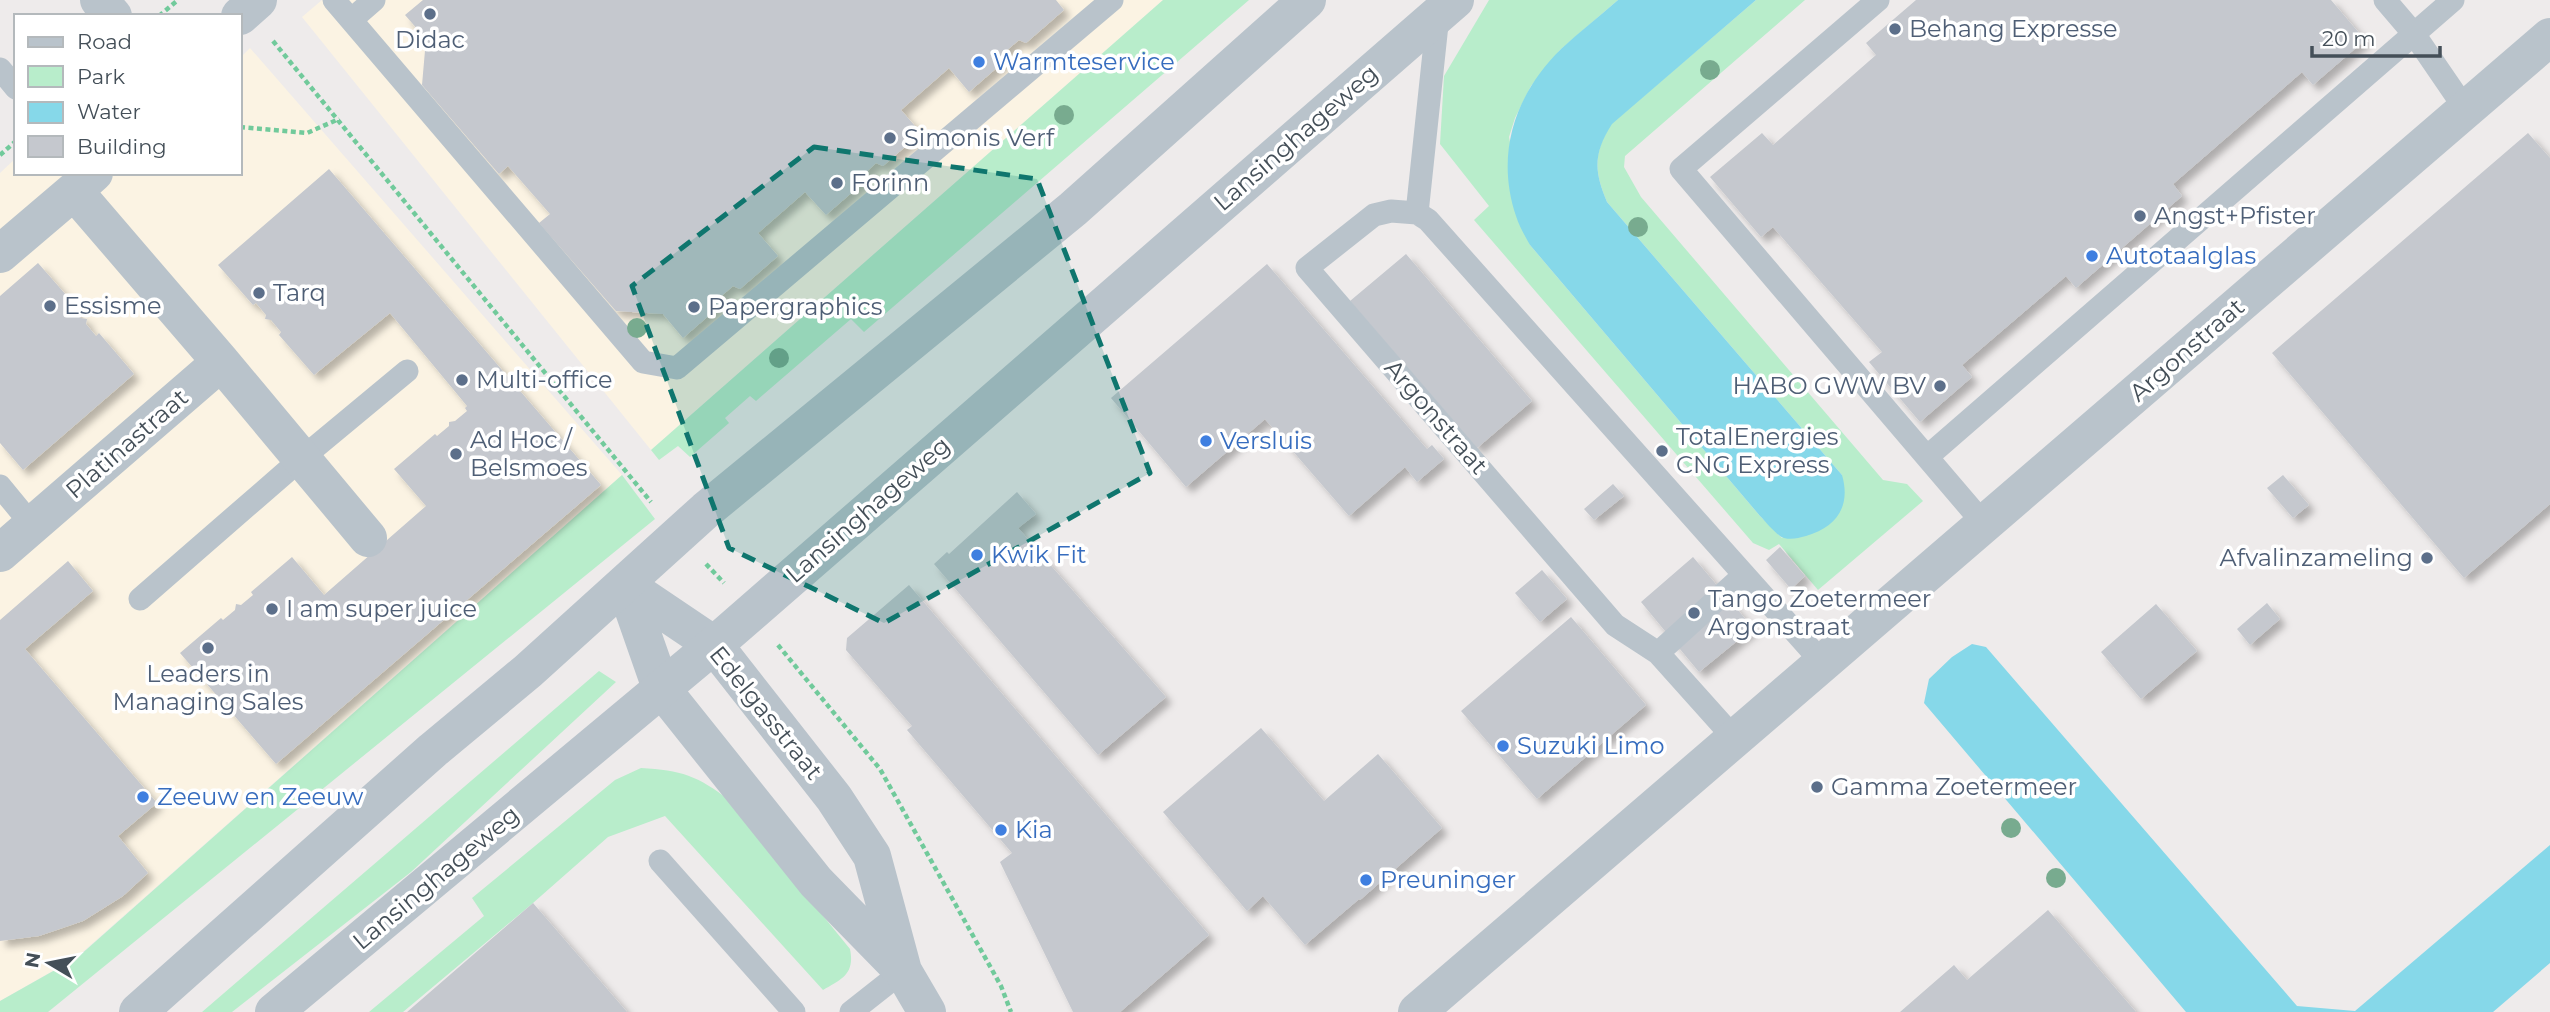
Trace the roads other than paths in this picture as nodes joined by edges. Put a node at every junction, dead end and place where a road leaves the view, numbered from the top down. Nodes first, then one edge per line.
1 (99, 0) edge
2 (334, 0) edge
3 (374, 0) edge
4 (1112, 0) edge
5 (1307, 0) edge
6 (1878, 0) edge
7 (2385, 0) edge
8 (2453, 0) edge
9 (1447, 7) edge
10 (111, 14) edge
11 (351, 20) junction
12 (2414, 34) junction
13 (2550, 37) edge
14 (0, 69) edge
15 (14, 86) edge
16 (2466, 110) junction
17 (84, 182) edge
18 (1417, 213) junction
19 (0, 254) edge
20 (221, 362) junction
21 (407, 371) dead end
22 (1927, 457) junction
23 (301, 459) junction
24 (0, 486) edge
25 (32, 525) junction
26 (1976, 532) junction
27 (368, 538) dead end
28 (0, 553) edge
29 (1744, 575) junction
30 (625, 585) junction
31 (140, 599) dead end
32 (714, 645) junction
33 (1658, 653) junction
34 (1822, 662) junction
35 (661, 688) junction
36 (1735, 739) junction
37 (660, 861) dead end
38 (903, 971) junction
39 (138, 1012) edge
40 (274, 1012) edge
41 (794, 1012) edge
42 (851, 1012) edge
43 (927, 1012) edge
44 (1417, 1012) edge

1 - 10 street
2 - 11 lane
3 - 11 lane
4 - 11 lane
5 - 30 street
6 - 22 lane
7 - 12 lane
8 - 12 lane
9 - 18 lane
9 - 32 street, Lansinghageweg
12 - 16 lane
12 - 22 lane
13 - 16 street, Argonstraat
14 - 15 lane
16 - 26 street, Argonstraat
17 - 19 street
17 - 20 street
18 - 29 lane
18 - 33 lane, Argonstraat
20 - 23 street
20 - 25 street, Platinastraat
21 - 23 lane
22 - 26 lane
23 - 27 street
23 - 31 lane
24 - 25 lane
25 - 28 street, Platinastraat
26 - 34 street, Argonstraat
29 - 33 lane
29 - 34 lane
30 - 32 street, Edelgasstraat
30 - 35 street, Edelgasstraat
30 - 39 street
32 - 35 street, Lansinghageweg
32 - 38 street, Edelgasstraat
33 - 36 lane, Argonstraat
34 - 36 street, Argonstraat
35 - 38 street, Edelgasstraat
35 - 40 street, Lansinghageweg
36 - 44 street, Argonstraat
37 - 41 lane
38 - 42 lane
38 - 43 street, Edelgasstraat

